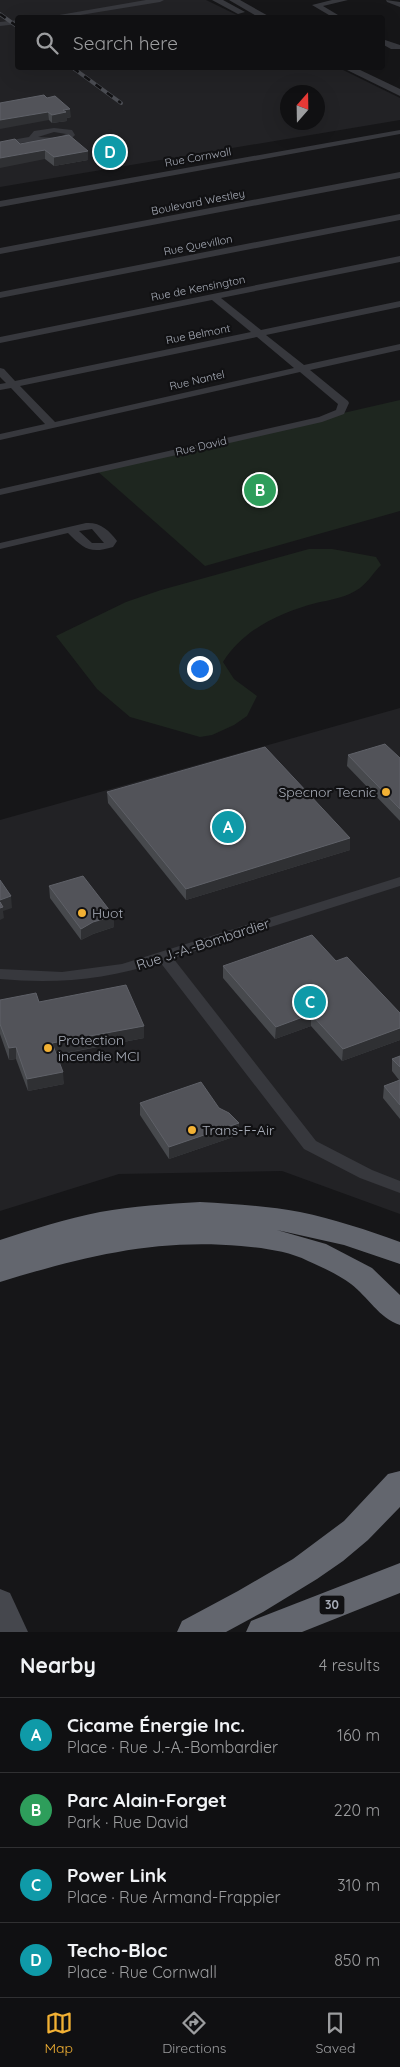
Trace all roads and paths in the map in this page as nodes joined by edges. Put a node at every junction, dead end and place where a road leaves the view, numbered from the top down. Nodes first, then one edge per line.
1 (160, 0) edge
2 (216, 0) edge
3 (232, 0) edge
4 (344, 0) edge
5 (390, 0) edge
6 (400, 5) edge
7 (64, 15) edge
8 (245, 15) edge
9 (262, 15) edge
10 (334, 15) edge
11 (15, 22) edge
12 (0, 24) edge
13 (385, 42) edge
14 (400, 47) edge
15 (354, 70) edge
16 (374, 70) edge
17 (400, 82) edge
18 (400, 93) edge
19 (400, 132) edge
20 (32, 139) dead end
21 (0, 145) edge
22 (400, 175) edge
23 (0, 204) edge
24 (400, 217) edge
25 (0, 251) edge
26 (400, 259) edge
27 (0, 295) edge
28 (214, 297) junction
29 (400, 304) edge
30 (260, 334) junction
31 (0, 340) edge
32 (400, 347) edge
33 (302, 369) junction
34 (0, 371) edge
35 (14, 384) junction
36 (0, 387) edge
37 (52, 425) junction
38 (0, 437) edge
39 (0, 492) edge
40 (72, 530) dead end
41 (0, 546) edge
42 (400, 881) edge
43 (163, 956) junction
44 (0, 974) edge
45 (400, 1186) edge
46 (0, 1251) edge
47 (400, 1253) edge
48 (0, 1271) edge
49 (400, 1313) edge
50 (400, 1484) edge
51 (400, 1578) edge
52 (0, 1601) edge
53 (14, 1632) edge
54 (194, 1632) edge
55 (264, 1632) edge

1 - 7 street
2 - 8 street
3 - 9 street
4 - 10 street
5 - 6 street
11 - 12 street
13 - 14 street
15 - 18 street
16 - 17 street
19 - 23 street, Rue Cornwall
20 - 21 street
22 - 25 street, Boulevard Westley
24 - 27 street, Rue Quevillon
26 - 28 street, Rue de Kensington
28 - 30 street
28 - 31 street, Rue de Kensington
29 - 30 street, Rue Belmont
30 - 33 street
30 - 35 street, Rue Belmont
32 - 33 street, Rue Nantel
33 - 37 street, Rue Nantel
33 - 39 street, Rue David
34 - 35 street
35 - 36 street, Rue Belmont
35 - 37 street
37 - 38 street, Rue Nantel
40 - 41 street
42 - 43 street, Rue J.-A.-Bombardier
43 - 44 street, Rue J.-A.-Bombardier
43 - 45 street
46 - 47 highway
48 - 49 highway
50 - 54 highway
51 - 55 highway, 30
52 - 53 main road

